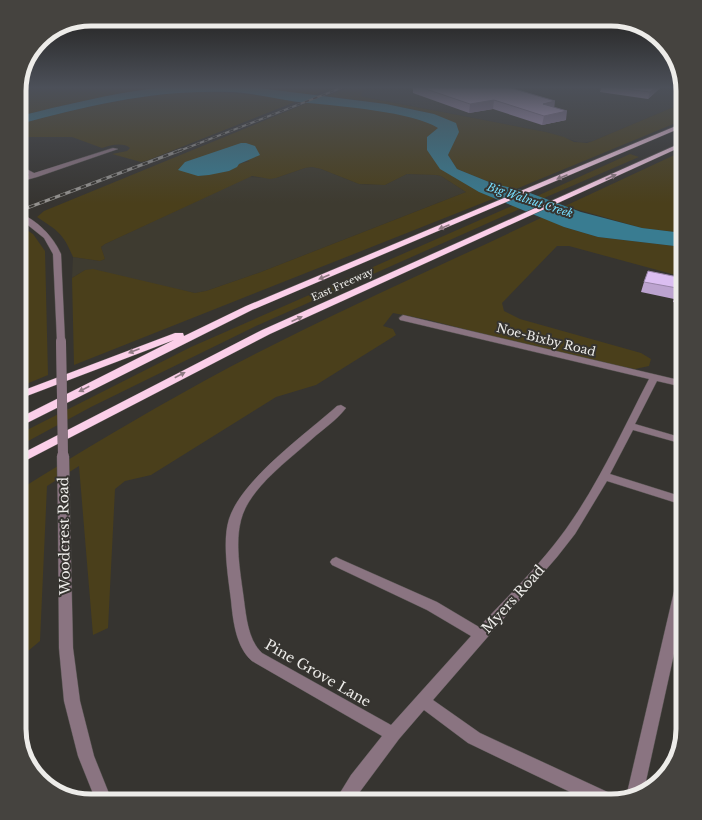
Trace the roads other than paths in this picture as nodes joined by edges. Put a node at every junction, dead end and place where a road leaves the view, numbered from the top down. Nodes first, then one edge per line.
1 (676, 128) edge
2 (676, 147) edge
3 (115, 149) dead end
4 (26, 171) edge
5 (35, 176) junction
6 (26, 178) edge
7 (26, 220) edge
8 (249, 308) junction
9 (403, 318) dead end
10 (654, 378) junction
11 (676, 383) edge
12 (26, 393) edge
13 (146, 393) junction
14 (341, 408) dead end
15 (26, 419) edge
16 (630, 426) junction
17 (676, 439) edge
18 (26, 456) edge
19 (26, 464) edge
20 (604, 476) junction
21 (676, 499) edge
22 (336, 562) dead end
23 (676, 614) edge
24 (481, 635) junction
25 (423, 701) junction
26 (394, 734) junction
27 (636, 789) edge
28 (101, 794) edge
29 (348, 794) edge
30 (593, 794) edge

1 -> 8 highway, East Freeway
13 -> 2 highway, East Freeway
3 - 5 street
4 - 5 street
5 - 6 street
7 - 28 street, Woodcrest Road, bridge
8 -> 12 highway
8 -> 15 highway, East Freeway
9 - 10 street, Noe-Bixby Road
10 - 11 street, Noe-Bixby Road
10 - 16 street, Myers Road
13 - 18 highway, East Freeway
13 - 19 highway
14 - 26 street, Pine Grove Lane
16 - 17 street
16 - 20 street, Myers Road
20 - 21 street
20 - 24 street, Myers Road
22 - 24 street
23 - 27 street
24 - 25 street, Myers Road
25 - 26 street, Myers Road
25 - 30 street
26 - 29 street, Myers Road

